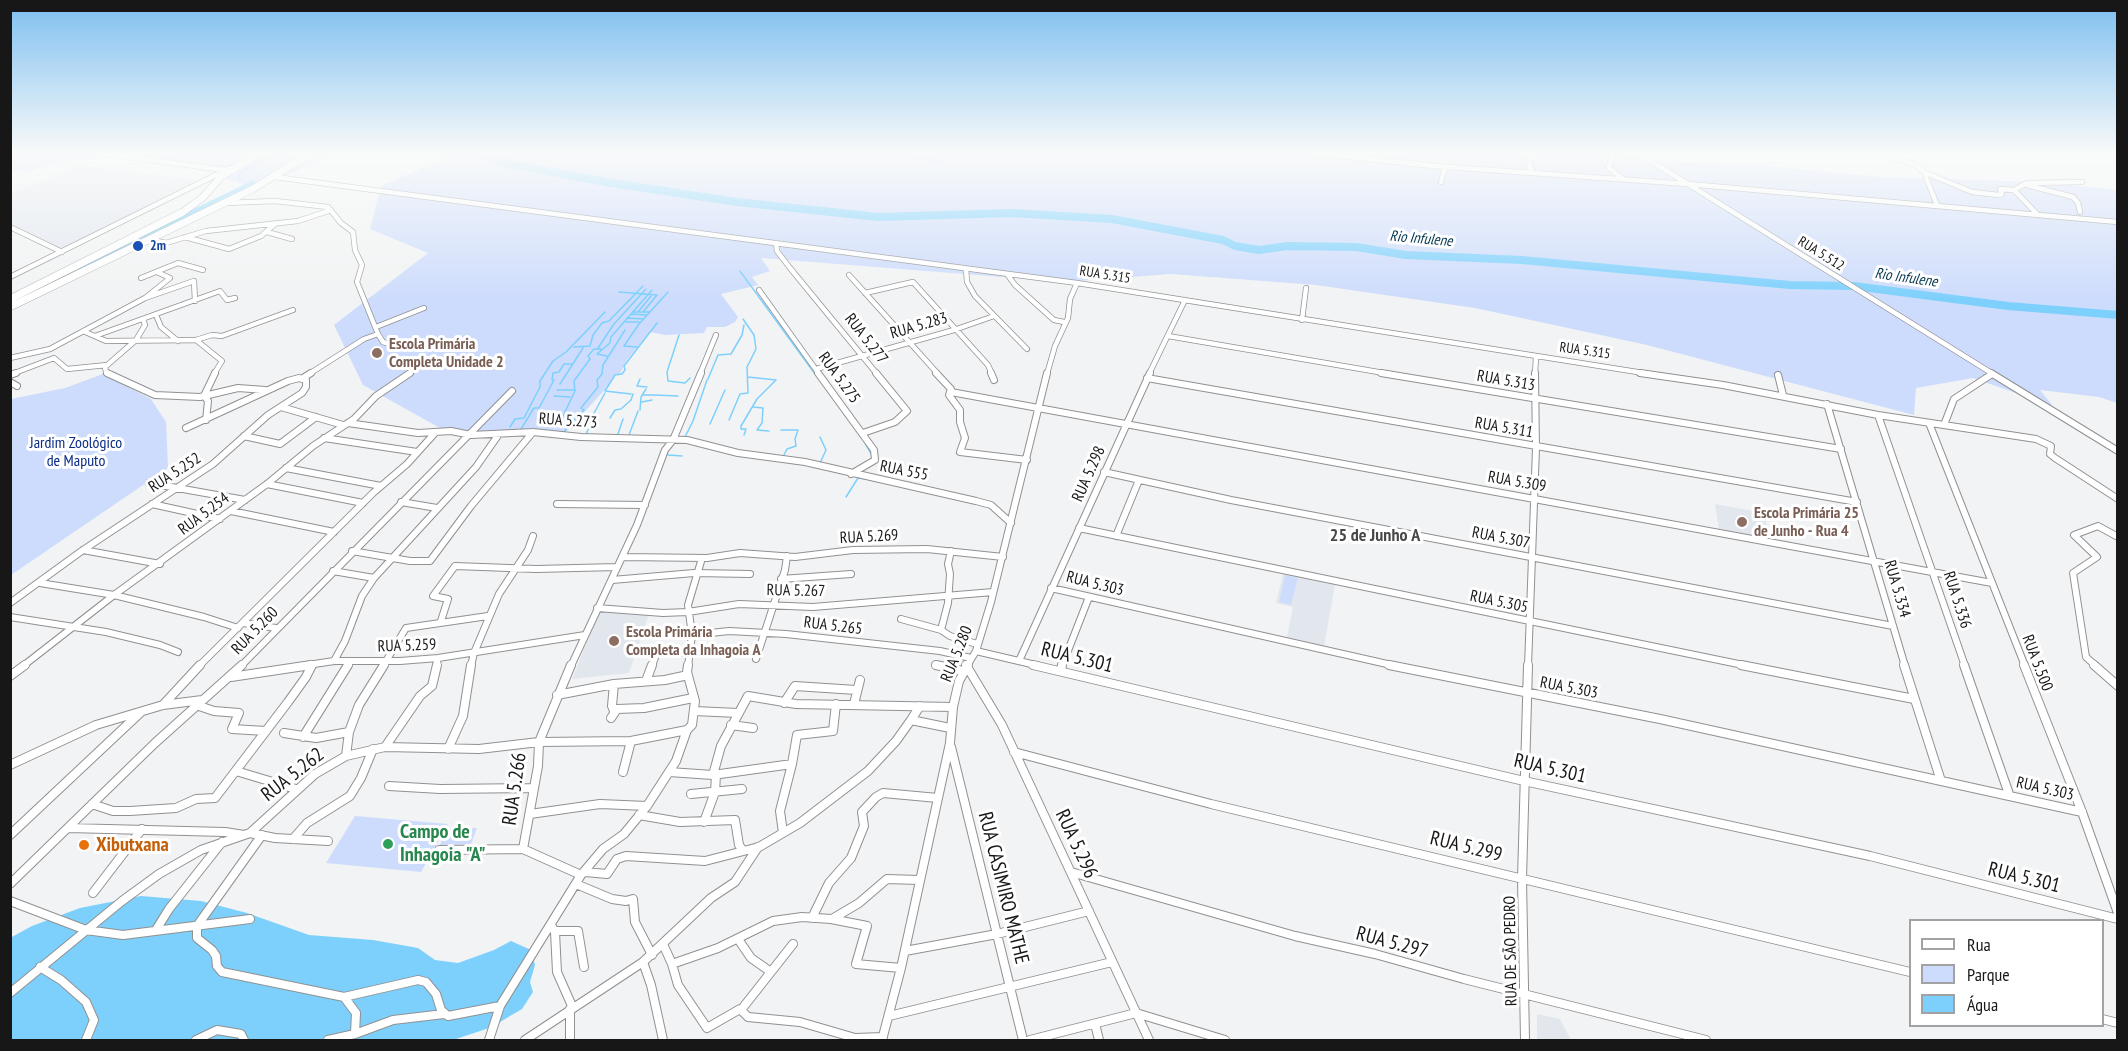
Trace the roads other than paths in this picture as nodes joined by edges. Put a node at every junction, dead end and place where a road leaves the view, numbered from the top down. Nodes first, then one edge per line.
1 (163, 201) edge
2 (198, 201) edge
3 (226, 201) edge
4 (274, 201) edge
5 (276, 201) edge
6 (458, 201) edge
7 (1715, 201) edge
8 (1890, 201) edge
9 (1935, 201) edge
10 (2025, 201) edge
11 (2077, 201) edge
12 (222, 203) junction
13 (1937, 205) junction
14 (331, 210) junction
15 (2080, 212) dead end
16 (2039, 215) junction
17 (2118, 222) edge
18 (276, 224) junction
19 (10, 227) edge
20 (267, 232) junction
21 (147, 236) junction
22 (185, 237) junction
23 (292, 239) dead end
24 (776, 243) junction
25 (62, 252) junction
26 (966, 268) junction
27 (203, 270) dead end
28 (157, 272) junction
29 (1007, 274) junction
30 (849, 275) dead end
31 (10, 277) edge
32 (141, 278) dead end
33 (1077, 283) junction
34 (1306, 288) dead end
35 (759, 290) dead end
36 (865, 294) junction
37 (145, 298) junction
38 (235, 298) dead end
39 (10, 299) edge
40 (1185, 300) junction
41 (195, 301) junction
42 (10, 307) edge
43 (424, 308) dead end
44 (293, 310) dead end
45 (156, 315) junction
46 (994, 316) junction
47 (143, 319) junction
48 (1302, 320) junction
49 (1064, 322) junction
50 (375, 327) junction
51 (954, 330) junction
52 (83, 331) junction
53 (378, 334) junction
54 (716, 335) dead end
55 (94, 336) junction
56 (1167, 336) junction
57 (135, 340) junction
58 (196, 340) junction
59 (177, 341) junction
60 (909, 342) junction
61 (389, 344) dead end
62 (1027, 348) dead end
63 (863, 356) junction
64 (1536, 357) junction
65 (10, 358) edge
66 (108, 365) junction
67 (816, 369) junction
68 (411, 372) dead end
69 (10, 375) edge
70 (1778, 375) dead end
71 (1993, 375) junction
72 (303, 378) junction
73 (1147, 378) junction
74 (994, 380) dead end
75 (10, 382) edge
76 (17, 386) dead end
77 (265, 390) junction
78 (512, 391) dead end
79 (951, 392) junction
80 (1784, 395) junction
81 (204, 396) junction
82 (1534, 399) junction
83 (1827, 404) junction
84 (1038, 406) junction
85 (281, 407) junction
86 (1878, 415) junction
87 (316, 417) junction
88 (206, 420) junction
89 (1127, 423) junction
90 (1929, 423) junction
91 (346, 424) junction
92 (1944, 425) junction
93 (186, 429) dead end
94 (533, 432) junction
95 (863, 433) junction
96 (434, 434) junction
97 (499, 434) junction
98 (471, 435) junction
99 (244, 436) junction
100 (324, 438) junction
101 (673, 440) junction
102 (1536, 448) junction
103 (1841, 448) junction
104 (2118, 451) edge
105 (417, 452) junction
106 (785, 459) joint
107 (1027, 460) junction
108 (286, 468) junction
109 (1104, 472) junction
110 (850, 474) junction
111 (1139, 480) junction
112 (149, 483) dead end
113 (267, 484) junction
114 (381, 486) junction
115 (175, 489) junction
116 (1533, 499) junction
117 (2118, 499) edge
118 (245, 500) junction
119 (401, 502) junction
120 (1857, 502) junction
121 (363, 503) junction
122 (152, 504) junction
123 (557, 504) dead end
124 (645, 505) junction
125 (437, 508) junction
126 (231, 511) junction
127 (220, 519) junction
128 (1011, 524) junction
129 (1079, 528) junction
130 (334, 532) junction
131 (533, 536) dead end
132 (1116, 536) junction
133 (2118, 537) edge
134 (83, 550) junction
135 (352, 551) junction
136 (951, 551) junction
137 (787, 556) junction
138 (393, 557) junction
139 (622, 557) junction
140 (1003, 557) junction
141 (1531, 557) junction
142 (702, 558) junction
143 (1875, 560) junction
144 (160, 564) junction
145 (515, 567) junction
146 (617, 567) junction
147 (333, 571) junction
148 (1934, 572) junction
149 (696, 574) junction
150 (750, 574) dead end
151 (851, 574) dead end
152 (374, 578) junction
153 (781, 579) junction
154 (612, 580) junction
155 (40, 583) junction
156 (1992, 583) junction
157 (1051, 588) junction
158 (993, 592) junction
159 (114, 595) junction
160 (949, 595) junction
161 (1089, 597) junction
162 (10, 603) edge
163 (773, 604) junction
164 (599, 605) junction
165 (688, 612) junction
166 (488, 616) junction
167 (10, 618) edge
168 (901, 619) dead end
169 (441, 621) junction
170 (1531, 623) junction
171 (240, 625) junction
172 (1893, 626) junction
173 (71, 627) junction
174 (276, 628) junction
175 (941, 630) junction
176 (765, 633) junction
177 (585, 635) junction
178 (692, 635) junction
179 (976, 647) junction
180 (644, 651) dead end
181 (178, 652) dead end
182 (657, 652) junction
183 (474, 653) junction
184 (688, 653) junction
185 (438, 658) junction
186 (756, 659) dead end
187 (334, 661) junction
188 (350, 661) junction
189 (387, 661) junction
190 (1019, 661) junction
191 (312, 664) junction
192 (936, 665) dead end
193 (967, 665) junction
194 (1061, 670) junction
195 (688, 675) junction
196 (10, 676) edge
197 (230, 677) junction
198 (860, 680) dead end
199 (646, 681) junction
200 (614, 684) junction
201 (2118, 686) edge
202 (856, 690) junction
203 (1527, 694) junction
204 (556, 695) junction
205 (693, 698) junction
206 (1914, 699) junction
207 (199, 703) junction
208 (784, 703) junction
209 (836, 704) junction
210 (854, 704) junction
211 (163, 705) junction
212 (920, 706) junction
213 (953, 707) junction
214 (143, 710) junction
215 (694, 711) junction
216 (738, 713) junction
217 (911, 720) junction
218 (731, 725) junction
219 (753, 728) dead end
220 (950, 728) junction
221 (687, 730) junction
222 (266, 731) junction
223 (349, 732) junction
224 (284, 733) dead end
225 (303, 737) junction
226 (631, 741) junction
227 (539, 742) junction
228 (950, 743) junction
229 (385, 747) junction
230 (373, 749) junction
231 (448, 749) junction
232 (1014, 752) junction
233 (346, 756) junction
234 (792, 764) junction
235 (10, 765) edge
236 (236, 771) junction
237 (623, 772) dead end
238 (669, 772) junction
239 (715, 775) junction
240 (1524, 781) junction
241 (1941, 781) junction
242 (388, 786) dead end
243 (534, 788) junction
244 (296, 789) junction
245 (742, 789) dead end
246 (715, 792) junction
247 (691, 794) dead end
248 (2009, 794) junction
249 (938, 798) junction
250 (92, 804) junction
251 (647, 806) junction
252 (2082, 812) junction
253 (530, 814) junction
254 (639, 816) junction
255 (704, 822) junction
256 (68, 828) junction
257 (142, 829) junction
258 (783, 833) junction
259 (247, 834) junction
260 (10, 835) edge
261 (262, 835) junction
262 (293, 839) junction
263 (328, 841) dead end
264 (222, 842) junction
265 (759, 847) junction
266 (523, 849) junction
267 (439, 850) dead end
268 (743, 851) junction
269 (1071, 872) junction
270 (583, 874) junction
271 (1522, 879) junction
272 (920, 880) junction
273 (10, 884) edge
274 (576, 884) junction
275 (93, 893) dead end
276 (10, 901) edge
277 (1089, 911) junction
278 (2118, 913) edge
279 (812, 918) junction
280 (831, 919) junction
281 (2118, 919) edge
282 (250, 920) dead end
283 (197, 926) junction
284 (553, 928) junction
285 (86, 930) junction
286 (156, 930) junction
287 (997, 934) junction
288 (738, 939) junction
289 (663, 944) junction
290 (793, 944) dead end
291 (905, 951) junction
292 (652, 955) junction
293 (643, 962) junction
294 (1112, 962) junction
295 (672, 964) junction
296 (584, 967) dead end
297 (40, 968) junction
298 (902, 968) junction
299 (771, 972) junction
300 (1909, 972) edge
301 (1009, 985) junction
302 (10, 993) edge
303 (1526, 995) junction
304 (344, 997) junction
305 (500, 1006) junction
306 (570, 1009) junction
307 (741, 1010) junction
308 (1136, 1013) junction
309 (444, 1014) junction
310 (889, 1016) junction
311 (1095, 1024) junction
312 (355, 1034) junction
313 (343, 1039) edge
314 (883, 1039) edge
315 (86, 1041) edge
316 (196, 1041) edge
317 (244, 1041) edge
318 (328, 1041) edge
319 (489, 1041) edge
320 (525, 1041) edge
321 (570, 1041) edge
322 (663, 1041) edge
323 (1023, 1041) edge
324 (1030, 1041) edge
325 (1099, 1041) edge
326 (1149, 1041) edge
327 (1225, 1041) edge
328 (1525, 1041) edge
329 (1706, 1041) edge

1 - 25 street
2 - 21 main road
3 - 12 main road
4 - 12 street
5 - 14 street
6 - 24 street, RUA 5.315
7 - 71 street, RUA 5.512
8 - 13 street
9 - 13 street
10 - 16 street
11 - 15 street
12 - 21 main road
13 - 16 street
14 - 18 street
14 - 50 street
16 - 17 street
18 - 20 street
18 - 22 street
19 - 25 street
20 - 22 street
20 - 23 street
21 - 22 street
21 - 39 main road
21 - 42 main road
24 - 26 street, RUA 5.315
24 - 63 street, RUA 5.277
25 - 31 street
26 - 29 street, RUA 5.315
26 - 46 street
27 - 28 street
28 - 32 street
28 - 37 street
29 - 33 street, RUA 5.315
29 - 49 street
30 - 36 street
33 - 40 street, RUA 5.315
33 - 49 street, RUA 5.280
34 - 48 street
35 - 67 street, RUA 5.275
36 - 51 street
36 - 60 street
37 - 41 street
37 - 52 street
38 - 41 street
40 - 48 street, RUA 5.315
40 - 56 street, RUA 5.298
41 - 45 street
43 - 50 street
44 - 58 street
45 - 47 street
45 - 59 street
46 - 51 street, RUA 5.283
46 - 62 street
47 - 55 street
47 - 57 street
48 - 64 street, RUA 5.315
49 - 84 street, RUA 5.280
50 - 53 street
51 - 60 street, RUA 5.283
51 - 74 street
52 - 55 street
52 - 65 street
53 - 61 street
53 - 72 street
54 - 101 street
55 - 57 street
56 - 73 street, RUA 5.298
56 - 82 street, RUA 5.313
57 - 59 street
57 - 66 street
58 - 59 street
58 - 81 street
60 - 63 street, RUA 5.283
60 - 79 street
63 - 67 street, RUA 5.283
63 - 95 street, RUA 5.277
64 - 80 street, RUA 5.315
64 - 82 street, RUA DE SÃO PEDRO
66 - 69 street
66 - 81 street
67 - 95 street, RUA 5.275
68 - 91 street, RUA 5.254
70 - 80 street
71 - 92 street
71 - 104 street, RUA 5.512
72 - 77 street
72 - 85 street, RUA 5.252
73 - 89 street, RUA 5.298
73 - 102 street, RUA 5.311
75 - 76 street
77 - 81 street
77 - 88 street
78 - 98 street, RUA 5.260
79 - 84 street, RUA 5.309
79 - 107 street
80 - 83 street, RUA 5.315
81 - 88 street
82 - 102 street, RUA DE SÃO PEDRO
82 - 103 street, RUA 5.313
83 - 86 street, RUA 5.315
83 - 103 street, RUA 5.334
84 - 89 street, RUA 5.309
84 - 107 street, RUA 5.280
85 - 87 street, RUA 5.273
85 - 99 street, RUA 5.252
86 - 90 street, RUA 5.315
86 - 148 street, RUA 5.336
87 - 91 street, RUA 5.273
87 - 99 street
88 - 93 street
89 - 109 street, RUA 5.298
89 - 116 street, RUA 5.309
90 - 92 street, RUA 5.315
90 - 156 street, RUA 5.500
91 - 96 street, RUA 5.273
91 - 100 street, RUA 5.254
92 - 117 street, RUA 5.315
94 - 97 street, RUA 5.273
94 - 101 street, RUA 5.273
94 - 138 street
95 - 110 street, RUA 5.275
96 - 98 street, RUA 5.273
96 - 105 street
97 - 98 street, RUA 5.273
97 - 125 street
98 - 119 street, RUA 5.260
99 - 115 street, RUA 5.252
100 - 105 street
100 - 108 street, RUA 5.254
101 - 106 street, RUA 5.273
101 - 124 street
102 - 116 street, RUA DE SÃO PEDRO
102 - 120 street, RUA 5.311
103 - 120 street, RUA 5.334
105 - 114 street
106 - 110 street, RUA 555
107 - 128 street, RUA 5.280
108 - 113 street, RUA 5.254
108 - 114 street
109 - 111 street, RUA 5.307
109 - 129 street, RUA 5.298
110 - 128 street, RUA 555
111 - 132 street
111 - 141 street, RUA 5.307
112 - 115 street
113 - 118 street, RUA 5.254
113 - 121 street
114 - 121 street
115 - 118 street
115 - 122 street, RUA 5.252
116 - 141 street, RUA DE SÃO PEDRO
116 - 143 street, RUA 5.309
118 - 126 street, RUA 5.254
119 - 125 street
119 - 135 street, RUA 5.260
120 - 143 street, RUA 5.334
121 - 130 street
122 - 127 street
122 - 134 street, RUA 5.252
123 - 124 street
124 - 139 street, RUA 5.266
125 - 138 street
126 - 127 street, RUA 5.254
126 - 130 street
127 - 144 street, RUA 5.254
128 - 140 street, RUA 5.280
129 - 132 street, RUA 5.305
129 - 157 street, RUA 5.298
130 - 171 street
131 - 145 street
132 - 170 street, RUA 5.305
133 - 201 street
134 - 144 street
134 - 155 street, RUA 5.252
135 - 138 street
135 - 147 street, RUA 5.260
136 - 137 street, RUA 5.269
136 - 140 street, RUA 5.269
136 - 160 street
137 - 142 street, RUA 5.269
137 - 153 street
138 - 152 street
139 - 142 street, RUA 5.269
139 - 146 street, RUA 5.266
140 - 158 street, RUA 5.280
141 - 170 street, RUA DE SÃO PEDRO
141 - 172 street, RUA 5.307
142 - 149 street
143 - 148 street, RUA 5.309
143 - 172 street, RUA 5.334
144 - 159 street, RUA 5.254
145 - 146 street
145 - 166 street
145 - 169 street
146 - 154 street, RUA 5.266
147 - 152 street
147 - 174 street, RUA 5.260
148 - 156 street, RUA 5.309
148 - 248 street, RUA 5.336
149 - 150 street
149 - 154 street
149 - 165 street
151 - 153 street
152 - 187 street
153 - 163 street
154 - 164 street, RUA 5.266
155 - 159 street
155 - 162 street, RUA 5.252
156 - 252 street, RUA 5.500
157 - 161 street, RUA 5.303
157 - 190 street, RUA 5.298
158 - 160 street, RUA 5.267
158 - 179 street, RUA 5.280
159 - 171 street
159 - 173 street, RUA 5.254
160 - 163 street, RUA 5.267
160 - 175 street
161 - 194 street
161 - 203 street, RUA 5.303
163 - 165 street, RUA 5.267
163 - 176 street
164 - 165 street, RUA 5.267
164 - 177 street, RUA 5.266
165 - 178 street
166 - 169 street
166 - 183 street
167 - 173 street
168 - 175 street, RUA 5.301
169 - 189 street
170 - 203 street, RUA DE SÃO PEDRO
170 - 206 street, RUA 5.305
171 - 174 street
171 - 211 street
172 - 206 street, RUA 5.334
173 - 181 street
173 - 196 street, RUA 5.254
174 - 197 street, RUA 5.260
175 - 179 street, RUA 5.301
176 - 178 street, RUA 5.265
176 - 186 street
176 - 193 street, RUA 5.265
177 - 183 street, RUA 5.259
177 - 204 street, RUA 5.266
178 - 184 street
179 - 190 street, RUA 5.301
179 - 193 street, RUA 5.280
180 - 182 street
182 - 184 street
182 - 199 street
183 - 185 street, RUA 5.259
183 - 231 street
184 - 195 street
185 - 189 street, RUA 5.259
185 - 229 street
187 - 188 street, RUA 5.259
187 - 191 street, RUA 5.259
188 - 189 street, RUA 5.259
188 - 225 street
189 - 223 street
190 - 194 street, RUA 5.301
191 - 197 street, RUA 5.259
191 - 222 street
192 - 193 street
193 - 213 street, RUA 5.280
193 - 232 street, RUA 5.296
194 - 240 street, RUA 5.301
195 - 199 street
195 - 205 street
197 - 207 street, RUA 5.260
198 - 202 street
199 - 200 street
200 - 204 street
200 - 205 street
202 - 208 street
202 - 210 street
203 - 240 street, RUA DE SÃO PEDRO
203 - 241 street, RUA 5.303
204 - 227 street, RUA 5.266
205 - 215 street
206 - 241 street, RUA 5.334
207 - 211 street
207 - 222 street
207 - 250 street, RUA 5.260
208 - 209 street
208 - 216 street
209 - 210 street
209 - 234 street
210 - 212 street
211 - 214 street
212 - 213 street
212 - 217 street
213 - 220 street, RUA 5.280
214 - 235 street
214 - 260 street
215 - 216 street
215 - 221 street
216 - 218 street
217 - 220 street
217 - 258 street
218 - 219 street
218 - 239 street
220 - 228 street, RUA 5.280
221 - 226 street, RUA 5.262
221 - 238 street
222 - 236 street
223 - 225 street
223 - 233 street
224 - 225 street
226 - 227 street, RUA 5.262
226 - 237 street
227 - 231 street, RUA 5.262
227 - 243 street, RUA 5.266
228 - 249 street, RUA 5.280
228 - 287 street, RUA CASIMIRO MATHE
229 - 230 street, RUA 5.262
229 - 231 street, RUA 5.262
230 - 233 street, RUA 5.262
230 - 262 street
232 - 269 street, RUA 5.296
232 - 271 street, RUA 5.299
233 - 244 street, RUA 5.262
234 - 239 street
234 - 258 street
236 - 244 street
236 - 250 street
238 - 239 street
238 - 251 street
239 - 246 street
240 - 271 street, RUA DE SÃO PEDRO
240 - 281 street, RUA 5.301
241 - 248 street, RUA 5.303
242 - 243 street
243 - 253 street, RUA 5.266
244 - 259 street, RUA 5.262
245 - 246 street
246 - 247 street
246 - 255 street
248 - 252 street, RUA 5.303
249 - 272 street, RUA 5.280
249 - 279 street
250 - 256 street, RUA 5.260
251 - 253 street
251 - 254 street
252 - 278 street, RUA 5.500
253 - 266 street, RUA 5.266
254 - 255 street
254 - 270 street
255 - 268 street
256 - 257 street
256 - 273 street, RUA 5.260
257 - 259 street
257 - 275 street
258 - 265 street
259 - 261 street
259 - 264 street, RUA 5.262
261 - 262 street
261 - 283 street
262 - 263 street
264 - 285 street, RUA 5.262
264 - 286 street
265 - 268 street
265 - 289 street
266 - 267 street
266 - 270 street, RUA 5.266
268 - 270 street
269 - 277 street, RUA 5.296
269 - 303 street, RUA 5.297
270 - 274 street
271 - 300 street, RUA 5.299
271 - 303 street, RUA DE SÃO PEDRO
272 - 280 street
272 - 291 street, RUA 5.280
274 - 284 street
274 - 292 street
276 - 285 street
277 - 287 street
277 - 294 street, RUA 5.296
279 - 280 street
279 - 288 street
280 - 298 street
282 - 283 street
283 - 286 street
283 - 304 street
284 - 296 street
284 - 305 street
284 - 306 street
285 - 286 street
285 - 297 street, RUA 5.262
287 - 291 street
287 - 301 street, RUA CASIMIRO MATHE
288 - 295 street
288 - 299 street
289 - 292 street
289 - 295 street
290 - 299 street
291 - 298 street, RUA 5.280
292 - 293 street
293 - 306 street
293 - 322 street
294 - 301 street
294 - 308 street, RUA 5.296
295 - 307 street
297 - 302 street, RUA 5.262
297 - 315 street
298 - 310 street, RUA 5.280
299 - 307 street
301 - 310 street
301 - 323 street, RUA CASIMIRO MATHE
303 - 328 street, RUA DE SÃO PEDRO
303 - 329 street, RUA 5.297
304 - 309 street
304 - 312 street
305 - 309 street
305 - 319 street
306 - 320 street
306 - 321 street
307 - 314 street
308 - 311 street
308 - 326 street, RUA 5.296
308 - 327 street
309 - 312 street
310 - 314 street, RUA 5.280
311 - 324 street
311 - 325 street
312 - 313 street
313 - 318 street
316 - 317 street

